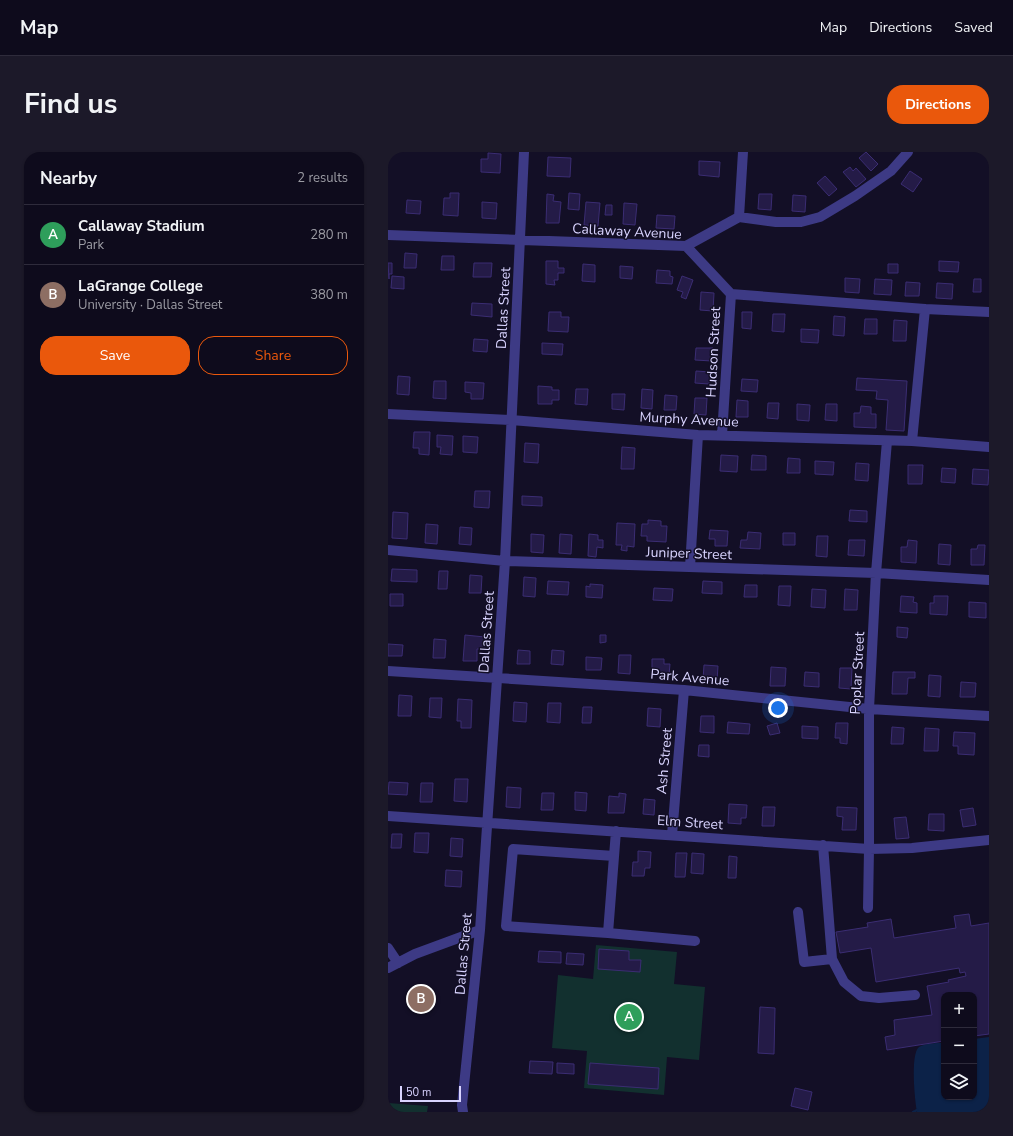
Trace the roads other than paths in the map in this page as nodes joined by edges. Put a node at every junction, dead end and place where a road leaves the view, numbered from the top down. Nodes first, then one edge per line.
1 (524, 152) edge
2 (743, 152) edge
3 (908, 152) edge
4 (739, 217) junction
5 (388, 235) edge
6 (520, 240) junction
7 (686, 246) junction
8 (730, 294) junction
9 (924, 309) junction
10 (989, 312) edge
11 (388, 414) edge
12 (511, 420) junction
13 (698, 435) junction
14 (722, 435) junction
15 (888, 441) junction
16 (912, 441) junction
17 (989, 447) edge
18 (388, 550) edge
19 (505, 561) junction
20 (690, 567) junction
21 (876, 573) junction
22 (989, 580) edge
23 (388, 671) edge
24 (496, 678) junction
25 (684, 690) junction
26 (869, 709) junction
27 (989, 716) edge
28 (388, 816) edge
29 (487, 823) junction
30 (616, 831) junction
31 (672, 835) junction
32 (989, 840) edge
33 (823, 846) junction
34 (869, 849) junction
35 (614, 856) junction
36 (868, 908) dead end
37 (798, 912) dead end
38 (480, 930) junction
39 (608, 933) junction
40 (695, 941) dead end
41 (388, 948) edge
42 (832, 959) junction
43 (398, 963) junction
44 (388, 968) edge
45 (915, 995) dead end
46 (463, 1112) edge

1 - 6 street, Dallas Street
2 - 4 street
3 - 4 street
4 - 7 street
5 - 6 street, Callaway Avenue
6 - 7 street, Callaway Avenue
6 - 12 street, Dallas Street
7 - 8 street, Callaway Avenue
8 - 9 street
8 - 14 street, Hudson Street
9 - 10 street
9 - 16 street
11 - 12 street, Murphy Avenue
12 - 13 street, Murphy Avenue
12 - 19 street, Dallas Street
13 - 14 street, Murphy Avenue
13 - 20 street
14 - 15 street, Murphy Avenue
15 - 16 street, Murphy Avenue
15 - 21 street, Poplar Street
16 - 17 street, Murphy Avenue
18 - 19 street, Juniper Street
19 - 20 street, Juniper Street
19 - 24 street, Dallas Street
20 - 21 street, Juniper Street
21 - 22 street, Juniper Street
21 - 26 street, Poplar Street
23 - 24 street, Park Avenue
24 - 25 street, Park Avenue
24 - 29 street, Dallas Street
25 - 26 street, Park Avenue
25 - 31 street, Ash Street
26 - 27 street, Park Avenue
26 - 34 street, Poplar Street
28 - 29 street, Elm Street
29 - 30 street, Elm Street
29 - 38 street, Dallas Street
30 - 31 street, Elm Street
30 - 35 street
31 - 33 street, Elm Street
32 - 34 street, Elm Street
33 - 34 street, Elm Street
33 - 42 street
34 - 36 street, Poplar Street
35 - 39 street
35 - 39 street
37 - 42 street
38 - 43 street
38 - 46 street, Dallas Street
39 - 40 street
41 - 43 street
42 - 45 street
43 - 44 street

